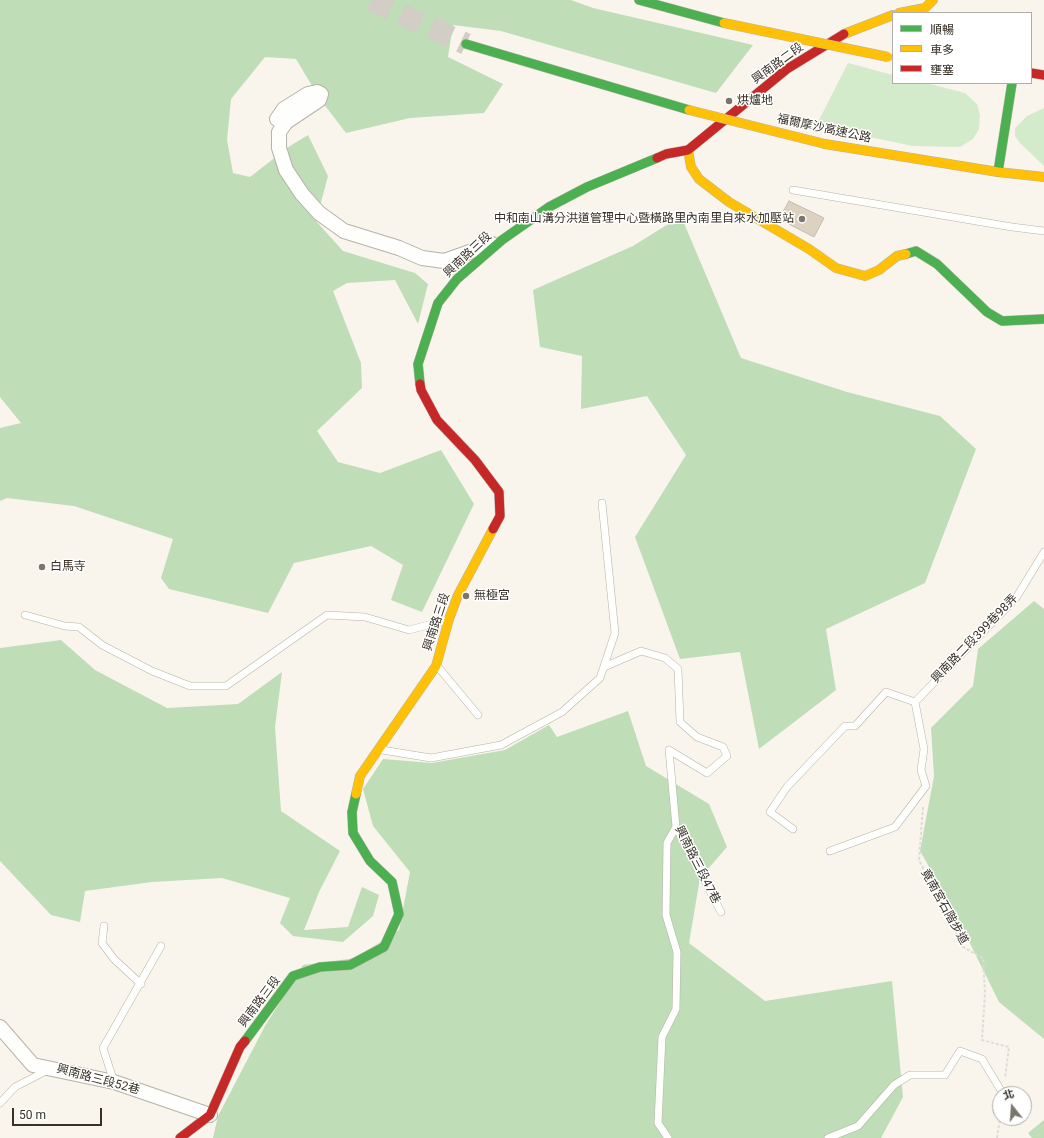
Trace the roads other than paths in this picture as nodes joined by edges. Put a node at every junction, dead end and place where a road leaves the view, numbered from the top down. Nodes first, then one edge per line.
1 (639, 0) edge
2 (933, 0) edge
3 (904, 12) edge
4 (892, 15) edge
5 (466, 44) tunnel mouth
6 (890, 57) edge
7 (1032, 73) edge
8 (1044, 75) edge
9 (1012, 84) edge
10 (277, 119) dead end
11 (688, 150) junction
12 (998, 172) junction
13 (1044, 176) edge
14 (793, 190) dead end
15 (1044, 231) edge
16 (502, 240) junction
17 (1044, 319) edge
18 (602, 503) dead end
19 (1044, 552) edge
20 (26, 615) dead end
21 (449, 619) junction
22 (436, 666) junction
23 (604, 667) junction
24 (915, 702) junction
25 (478, 715) dead end
26 (379, 749) junction
27 (676, 827) junction
28 (793, 829) dead end
29 (830, 851) dead end
30 (721, 912) dead end
31 (104, 926) dead end
32 (161, 946) dead end
33 (140, 984) junction
34 (0, 1027) edge
35 (51, 1068) junction
36 (114, 1082) junction
37 (998, 1086) edge
38 (0, 1103) edge
39 (210, 1115) junction
40 (180, 1138) edge
41 (668, 1138) edge
42 (828, 1138) edge

1 - 6 main road, bridge
2 - 3 main road
4 - 11 main road, 興南路二段
5 - 12 main road, 福爾摩沙高速公路, bridge
7 - 8 main road
9 - 12 main road
10 - 16 street
11 - 16 main road, 興南路三段
11 - 17 main road
12 - 13 main road, 福爾摩沙高速公路
14 - 15 lane
16 - 21 main road, 興南路三段
18 - 23 lane
19 - 24 lane, 興南路二段399巷98弄
20 - 21 lane
21 - 22 main road, 興南路三段
22 - 25 lane
22 - 26 main road, 興南路三段
23 - 26 lane
23 - 27 lane, 興南路三段47巷
24 - 28 lane
24 - 29 lane
26 - 39 main road, 興南路三段
27 - 30 lane, 興南路三段47巷
27 - 41 lane
31 - 33 lane
32 - 33 lane
33 - 36 lane
34 - 35 street, 興南路三段52巷
35 - 36 street, 興南路三段52巷
35 - 38 lane
36 - 39 street, 興南路三段52巷
37 - 42 lane
39 - 40 main road

